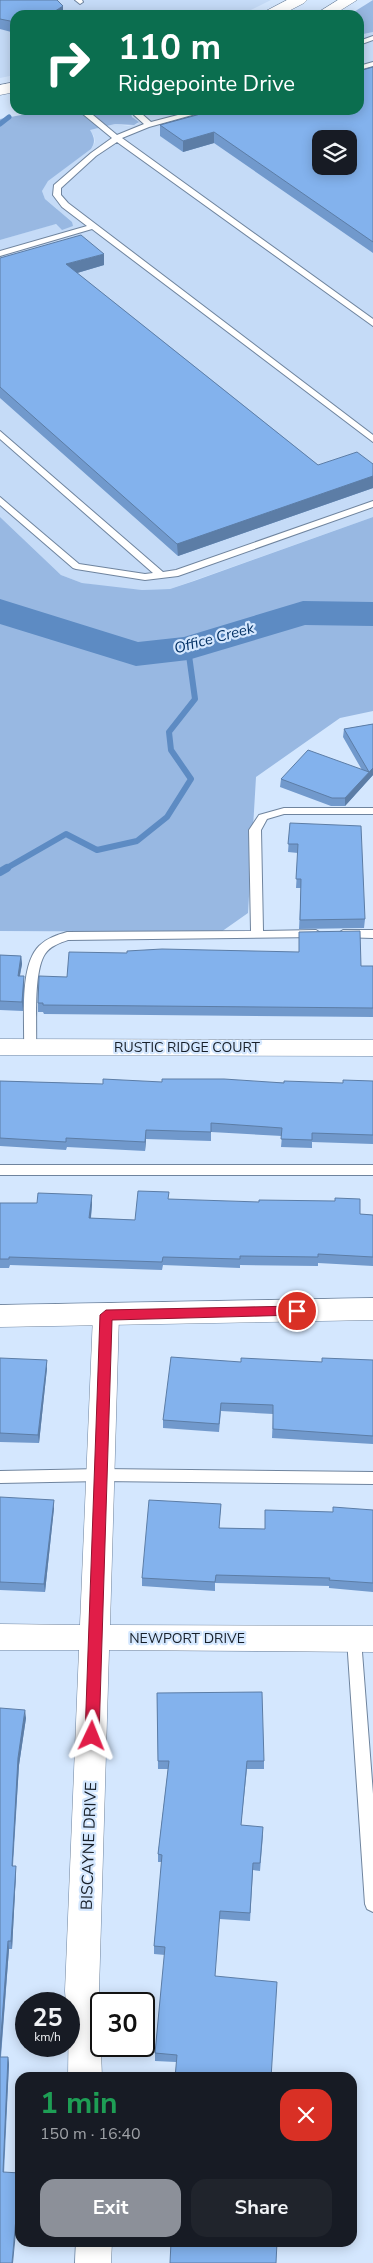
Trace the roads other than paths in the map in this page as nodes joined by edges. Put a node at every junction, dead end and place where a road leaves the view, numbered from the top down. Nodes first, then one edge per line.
1 (299, 0) edge
2 (349, 0) edge
3 (279, 10) edge
4 (331, 10) edge
5 (88, 115) edge
6 (138, 115) edge
7 (187, 115) edge
8 (150, 125) junction
9 (117, 138) junction
10 (94, 226) junction
11 (0, 254) edge
12 (373, 323) edge
13 (0, 434) edge
14 (373, 440) edge
15 (0, 500) edge
16 (373, 504) edge
17 (162, 575) junction
18 (373, 812) edge
19 (257, 934) junction
20 (373, 934) edge
21 (0, 1047) edge
22 (30, 1047) junction
23 (373, 1048) edge
24 (0, 1170) edge
25 (373, 1170) edge
26 (373, 1309) edge
27 (106, 1315) junction
28 (0, 1316) edge
29 (101, 1475) junction
30 (0, 1477) edge
31 (373, 1478) edge
32 (0, 1637) edge
33 (96, 1637) junction
34 (364, 1639) edge
35 (373, 1904) edge
36 (85, 2072) edge
37 (94, 2247) edge
38 (93, 2263) edge

1 - 3 street
2 - 4 street
5 - 9 lane
6 - 8 lane
7 - 8 lane
8 - 9 lane
9 - 10 lane
9 - 12 lane
10 - 11 lane
10 - 14 lane
13 - 17 lane
15 - 17 lane
16 - 17 lane
18 - 19 lane
19 - 20 lane
19 - 22 lane
21 - 22 street, RUSTIC RIDGE COURT
22 - 23 street, RUSTIC RIDGE COURT
24 - 25 lane
26 - 27 street
27 - 28 street
27 - 29 street, BISCAYNE DRIVE
29 - 30 lane
29 - 31 lane
29 - 33 street, BISCAYNE DRIVE
32 - 33 street, NEWPORT DRIVE
33 - 34 street, NEWPORT DRIVE
33 - 36 street, BISCAYNE DRIVE
34 - 35 lane
37 - 38 street

